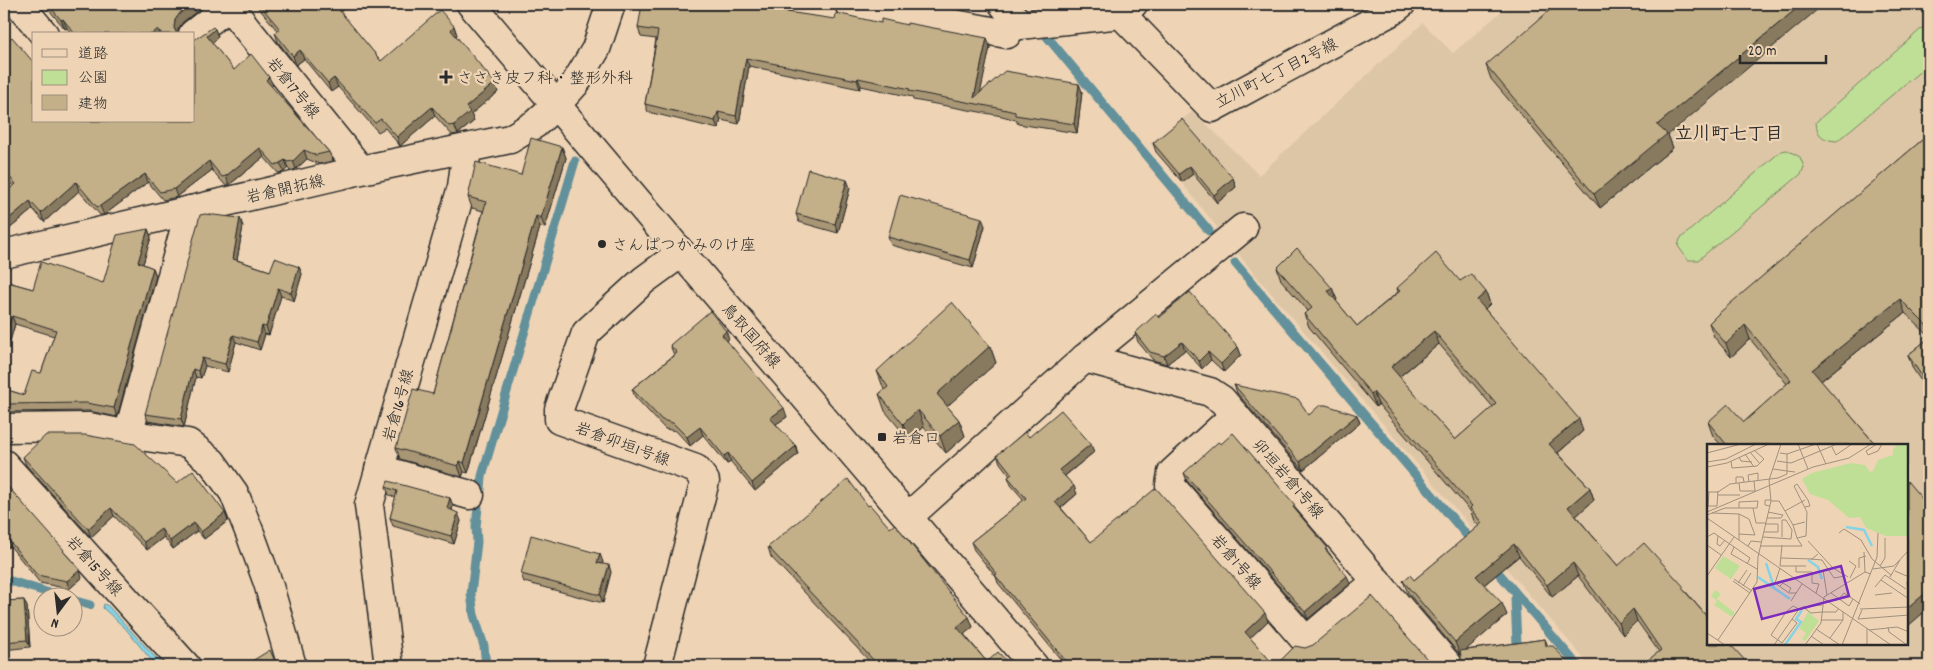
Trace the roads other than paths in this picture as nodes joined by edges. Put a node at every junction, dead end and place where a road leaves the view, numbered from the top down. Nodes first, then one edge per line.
1 (19, 4) edge
2 (471, 4) edge
3 (611, 4) edge
4 (850, 4) edge
5 (1401, 4) edge
6 (228, 5) edge
7 (1127, 9) edge
8 (1007, 15) edge
9 (42, 32) edge
10 (195, 32) edge
11 (557, 104) junction
12 (467, 148) junction
13 (361, 170) junction
14 (190, 210) junction
15 (1243, 228) dead end
16 (681, 253) junction
17 (4, 254) edge
18 (1085, 358) junction
19 (1235, 415) junction
20 (4, 428) edge
21 (128, 434) junction
22 (4, 464) edge
23 (378, 470) junction
24 (470, 495) dead end
25 (908, 516) junction
26 (1377, 581) junction
27 (186, 666) edge
28 (292, 666) edge
29 (389, 666) edge
30 (657, 666) edge
31 (1034, 666) edge
32 (1449, 666) edge

1 - 9 street
2 - 11 street, 鳥取国府線
3 - 11 street, 岩倉開拓線
4 - 8 street
5 - 7 street, 立川町七丁目2号線
6 - 10 street
6 - 13 street, 岩倉17号線
7 - 8 street
11 - 12 street, 岩倉開拓線
11 - 16 street, 鳥取国府線
12 - 13 street, 岩倉開拓線
12 - 23 street, 岩倉16号線
13 - 14 street, 岩倉開拓線
14 - 17 street, 岩倉開拓線
14 - 21 street
15 - 18 street
16 - 25 street, 鳥取国府線
16 - 30 street, 岩倉卯垣1号線
18 - 19 street, 卯垣岩倉1号線
18 - 25 street
19 - 26 street, 卯垣岩倉1号線
19 - 26 street, 岩倉1号線
20 - 21 street
21 - 28 street
22 - 27 street, 岩倉15号線
23 - 24 street
23 - 29 street, 岩倉16号線
25 - 31 street, 鳥取国府線
26 - 32 street, 卯垣岩倉1号線

